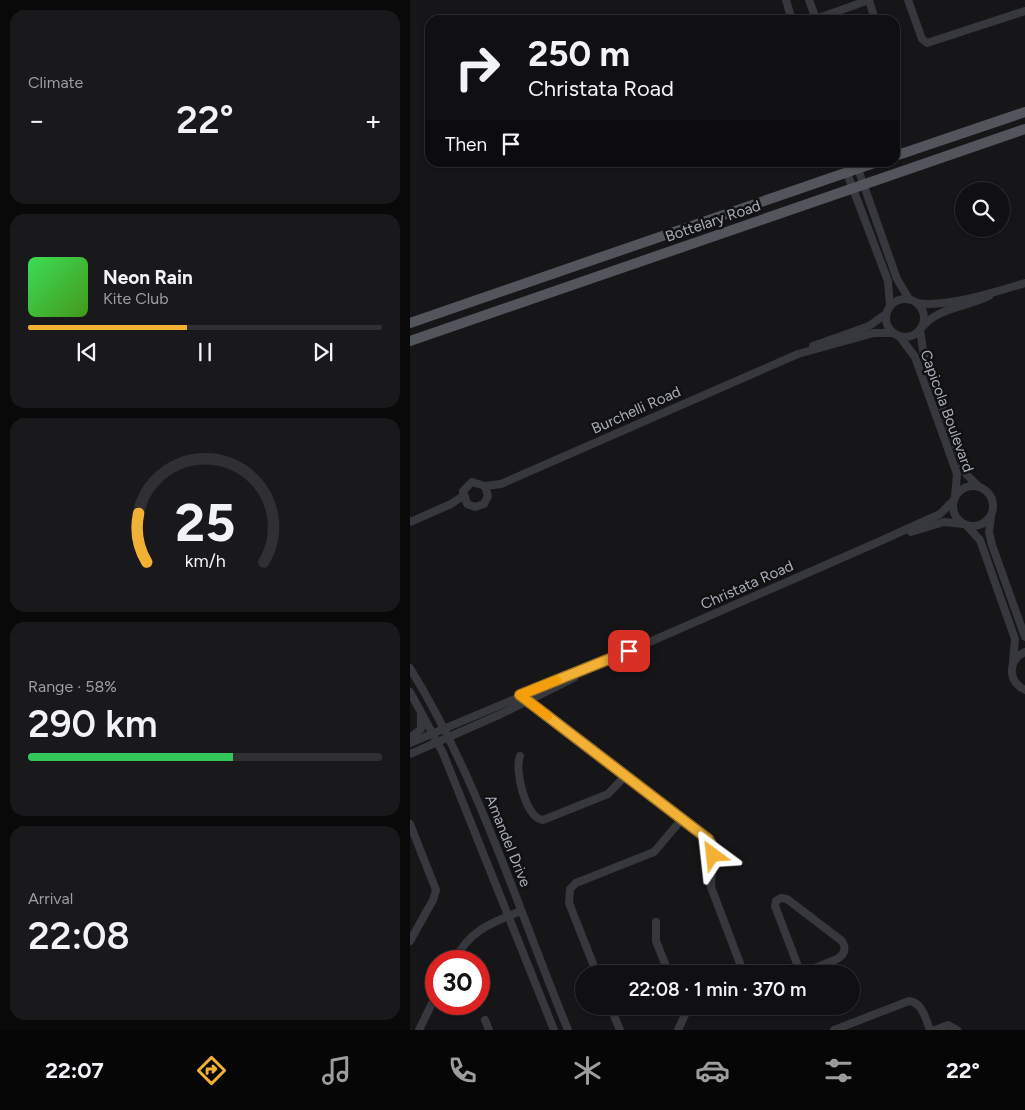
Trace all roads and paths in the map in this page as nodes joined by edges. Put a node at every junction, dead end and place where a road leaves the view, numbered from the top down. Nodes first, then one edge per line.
1 (786, 0) edge
2 (809, 0) edge
3 (869, 0) edge
4 (908, 0) edge
5 (1025, 11) edge
6 (790, 15) edge
7 (814, 15) edge
8 (828, 15) edge
9 (874, 15) edge
10 (1025, 112) edge
11 (1025, 129) edge
12 (900, 154) edge
13 (863, 167) edge
14 (858, 169) junction
15 (847, 173) junction
16 (864, 184) junction
17 (852, 188) junction
18 (1025, 283) edge
19 (997, 292) junction
20 (909, 299) junction
21 (917, 303) junction
22 (890, 306) junction
23 (886, 314) junction
24 (410, 323) edge
25 (921, 328) junction
26 (892, 333) junction
27 (900, 337) junction
28 (410, 341) edge
29 (798, 354) junction
30 (501, 484) junction
31 (485, 486) junction
32 (979, 487) junction
33 (463, 496) junction
34 (488, 496) junction
35 (954, 498) junction
36 (991, 517) junction
37 (410, 522) edge
38 (965, 525) junction
39 (876, 543) junction
40 (1025, 637) edge
41 (629, 651) junction
42 (1025, 652) edge
43 (1014, 662) junction
44 (410, 668) edge
45 (1025, 690) edge
46 (410, 692) edge
47 (520, 695) junction
48 (528, 701) junction
49 (421, 713) junction
50 (444, 728) junction
51 (432, 734) junction
52 (448, 736) junction
53 (410, 738) edge
54 (410, 742) edge
55 (437, 742) junction
56 (410, 754) edge
57 (520, 756) dead end
58 (626, 776) junction
59 (682, 819) junction
60 (410, 824) edge
61 (521, 911) junction
62 (509, 916) junction
63 (656, 922) dead end
64 (410, 941) edge
65 (460, 950) edge
66 (593, 965) edge
67 (665, 965) edge
68 (741, 965) edge
69 (800, 974) edge
70 (426, 1015) edge
71 (614, 1015) edge
72 (684, 1015) edge
73 (485, 1020) dead end
74 (418, 1030) edge
75 (489, 1030) edge
76 (554, 1030) edge
77 (568, 1030) edge
78 (620, 1030) edge
79 (678, 1030) edge
80 (834, 1030) edge
81 (930, 1030) edge
82 (935, 1030) edge
83 (957, 1030) edge

1 - 6 street
2 - 7 street
3 - 8 street
3 - 9 street
4 - 5 street
10 - 12 main road
11 - 16 main road, Bottelary Road
13 - 14 main road, Bottelary Road
14 - 15 main road, Bottelary Road
14 - 16 street
15 - 17 street
15 - 24 main road, Bottelary Road
16 - 17 main road, Bottelary Road
16 - 20 street
17 - 22 street
17 - 28 main road, Bottelary Road
18 - 19 street
19 - 21 street
19 - 25 street
20 - 21 street
20 - 22 street
21 - 25 street
22 - 23 street
23 - 26 street
23 - 29 street, Burchelli Road
25 - 27 street
25 - 32 street, Capicola Boulevard
26 - 27 street
26 - 29 street, Burchelli Road
27 - 35 street, Capicola Boulevard
29 - 30 street, Burchelli Road
30 - 31 street, Burchelli Road
30 - 34 street
31 - 33 street, Burchelli Road
31 - 34 street
32 - 35 street
32 - 36 street
33 - 34 street
33 - 37 street
35 - 38 street
35 - 39 street, Christata Road
36 - 38 street
36 - 40 street
38 - 39 street, Christata Road
38 - 43 street
39 - 41 street, Christata Road
41 - 47 street, Christata Road
41 - 48 street, Christata Road
42 - 43 street
43 - 45 street
44 - 50 street, Amandel Drive
46 - 49 street, Amandel Drive
47 - 48 street
47 - 50 street, Christata Road
48 - 52 street, Christata Road
48 - 58 street
49 - 51 street, Amandel Drive
49 - 53 street
50 - 51 street, Christata Road
50 - 52 street, Amandel Drive
51 - 54 street, Christata Road
51 - 55 street, Amandel Drive
52 - 55 street, Christata Road
52 - 61 street, Amandel Drive
55 - 56 street, Christata Road
55 - 62 street, Amandel Drive
57 - 58 street
58 - 59 street
59 - 66 street
59 - 68 street
60 - 64 street
61 - 62 street
61 - 77 street, Amandel Drive
62 - 65 street
62 - 76 street, Amandel Drive
63 - 67 street
69 - 69 street
70 - 74 street
71 - 78 street
72 - 79 street
73 - 75 street
80 - 81 street
82 - 83 street

